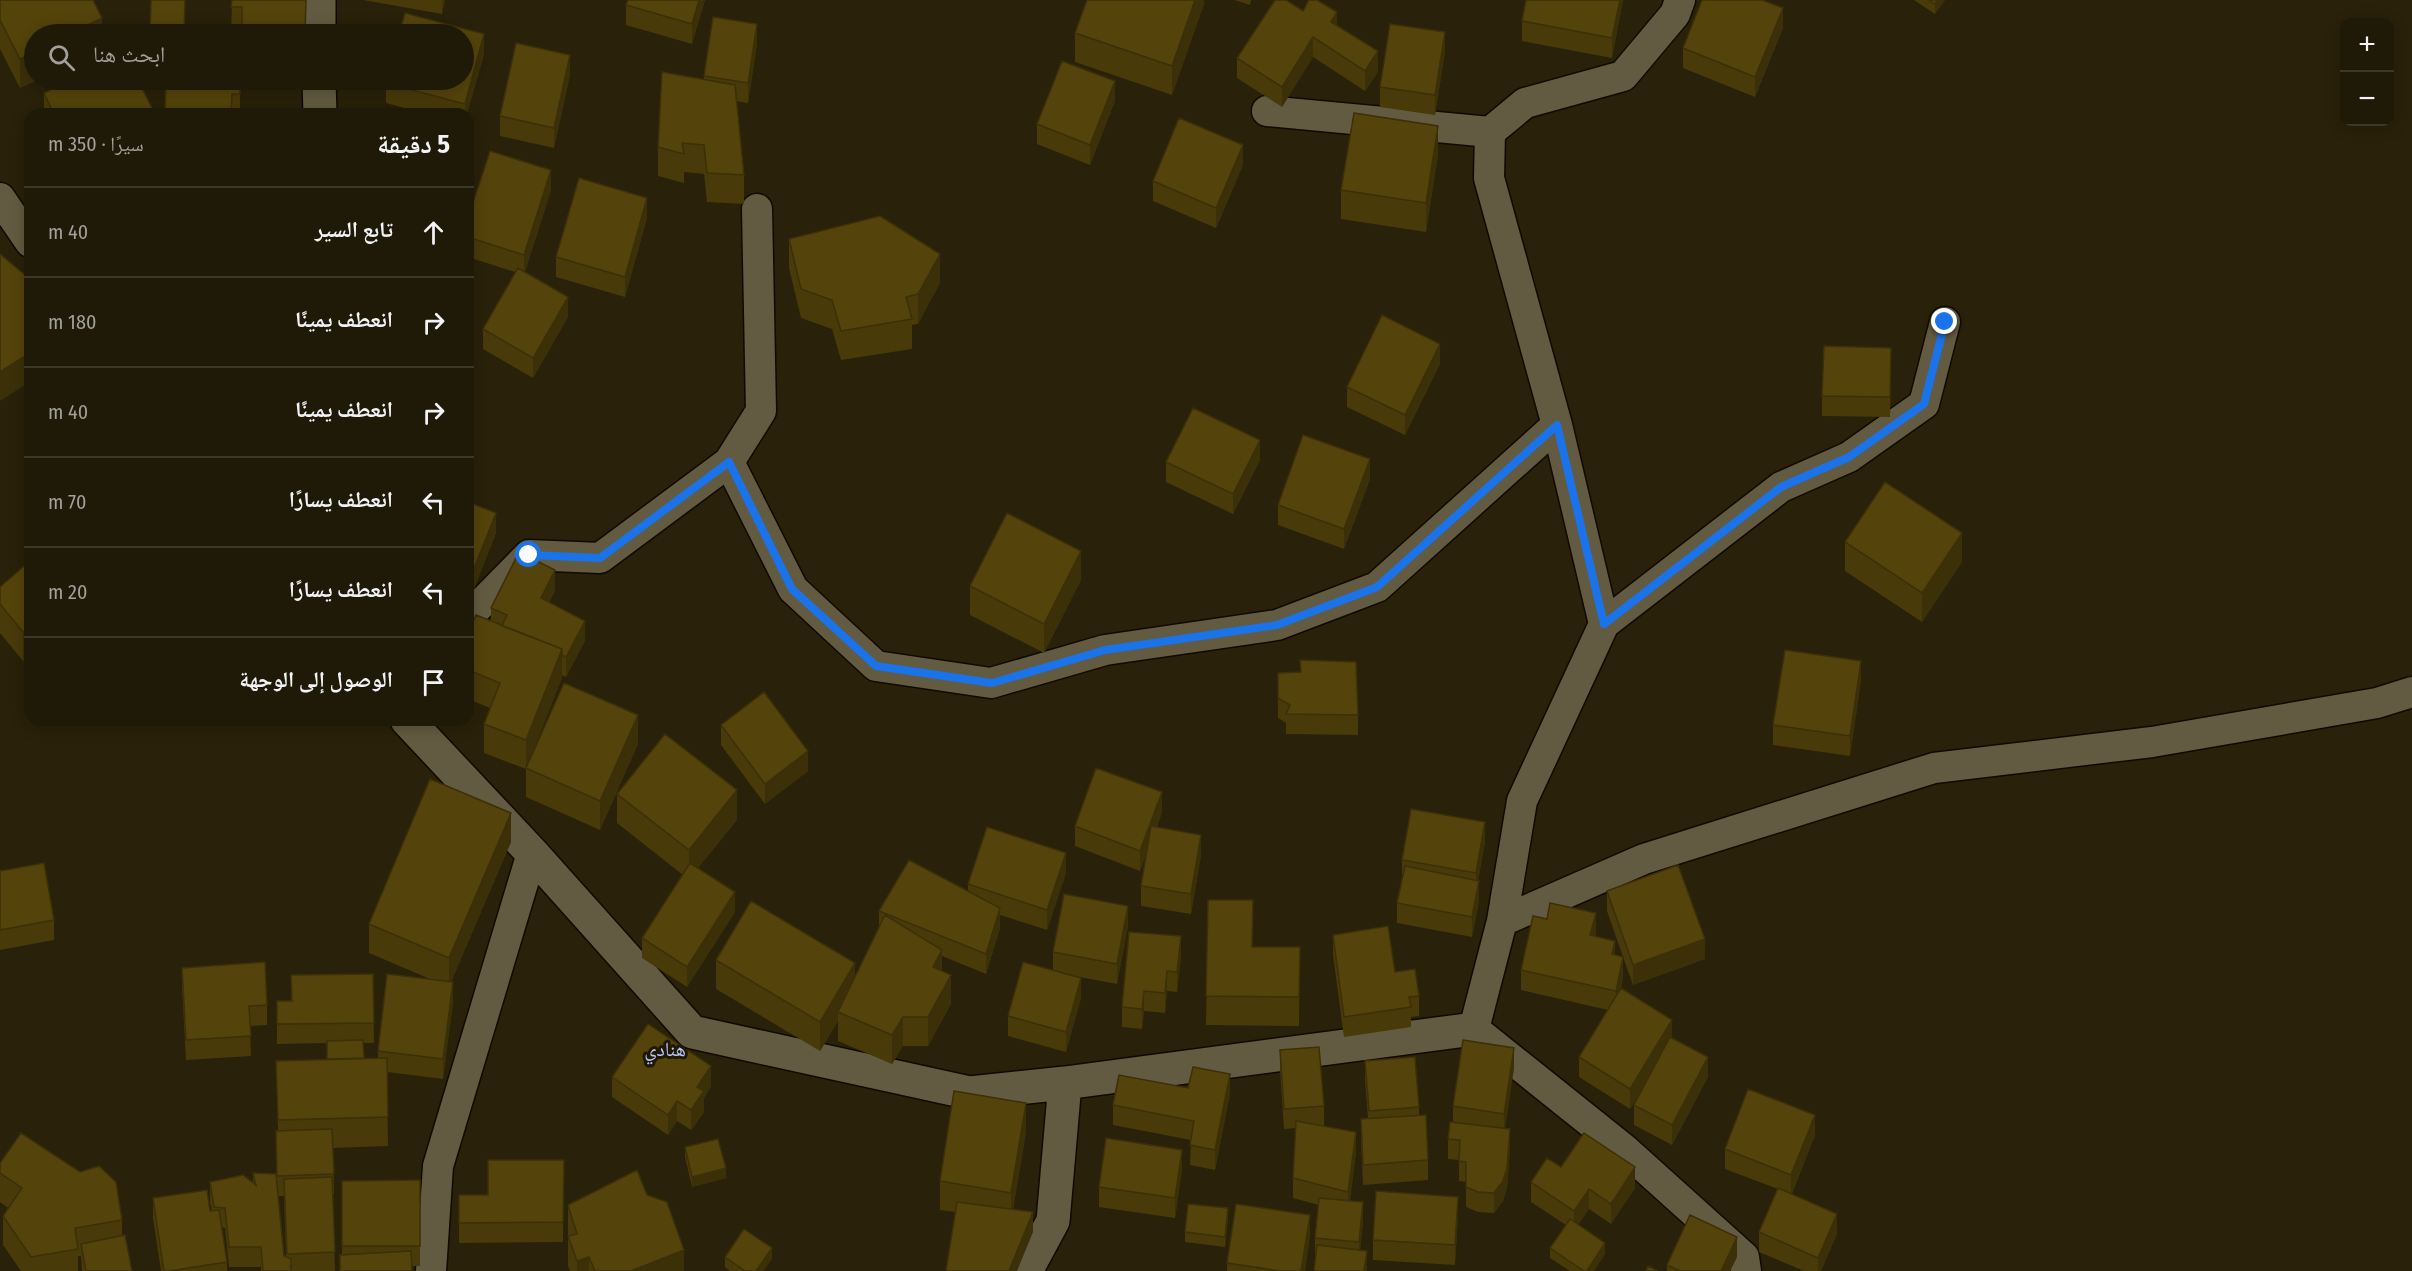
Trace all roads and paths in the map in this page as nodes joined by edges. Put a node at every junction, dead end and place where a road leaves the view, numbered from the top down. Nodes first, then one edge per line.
1 (319, 0) edge
2 (1680, 0) edge
3 (319, 24) edge
4 (320, 90) edge
5 (320, 108) edge
6 (1267, 111) dead end
7 (1490, 132) junction
8 (0, 198) edge
9 (757, 209) dead end
10 (24, 233) edge
11 (1945, 322) dead end
12 (1557, 425) junction
13 (729, 462) junction
14 (474, 611) edge
15 (1604, 624) junction
16 (2412, 692) edge
17 (413, 726) edge
18 (532, 853) junction
19 (1502, 921) junction
20 (1474, 1029) junction
21 (1065, 1083) junction
22 (431, 1271) edge
23 (1026, 1271) edge
24 (1746, 1271) edge

1 - 3 street
2 - 7 street
4 - 5 street
6 - 7 street
7 - 12 street
8 - 10 street
9 - 13 street
11 - 15 street
12 - 13 street
12 - 15 street
13 - 14 street
15 - 19 street
16 - 19 street
17 - 18 street
18 - 21 street
18 - 22 street
19 - 20 street
20 - 21 street
20 - 24 street
21 - 23 street

